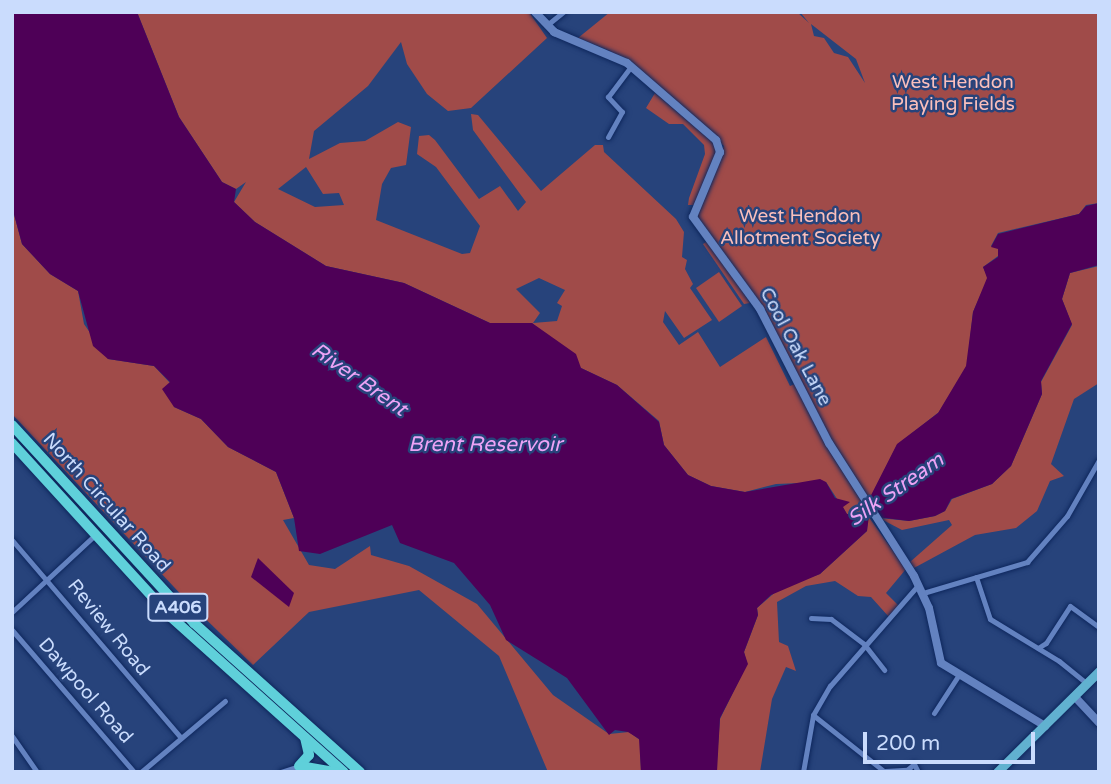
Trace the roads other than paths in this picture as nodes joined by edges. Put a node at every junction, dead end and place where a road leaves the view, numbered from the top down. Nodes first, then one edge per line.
1 (536, 12) edge
2 (563, 12) edge
3 (547, 25) junction
4 (631, 66) junction
5 (608, 137) dead end
6 (12, 425) edge
7 (12, 443) edge
8 (1099, 460) edge
9 (95, 535) junction
10 (12, 540) edge
11 (976, 577) junction
12 (47, 579) junction
13 (921, 588) junction
14 (12, 611) edge
15 (811, 618) dead end
16 (1099, 627) edge
17 (12, 630) edge
18 (864, 644) junction
19 (1038, 648) junction
20 (884, 670) dead end
21 (1099, 671) edge
22 (958, 676) junction
23 (1087, 684) junction
24 (1075, 697) junction
25 (225, 701) dead end
26 (934, 713) dead end
27 (813, 715) junction
28 (1099, 723) edge
29 (1045, 726) junction
30 (304, 735) junction
31 (12, 736) edge
32 (180, 737) junction
33 (1018, 753) junction
34 (299, 766) junction
35 (885, 771) edge
36 (908, 771) edge
37 (37, 772) edge
38 (134, 772) edge
39 (141, 772) edge
40 (281, 772) edge
41 (335, 772) edge
42 (344, 772) edge
43 (360, 772) edge
44 (803, 772) edge
45 (918, 772) edge
46 (997, 772) edge
47 (1004, 772) edge

1 - 3 street, Cool Oak Lane
2 - 3 street
3 - 4 street, Cool Oak Lane
4 - 5 street
4 - 13 street, Cool Oak Lane
6 - 43 highway, North Circular Road / A406
7 - 9 highway, North Circular Road / A406
8 - 11 street
9 - 12 street
9 - 30 highway, North Circular Road / A406
10 - 12 street, Review Road
11 - 13 street
11 - 19 street
12 - 14 street
12 - 32 street, Review Road
13 - 18 street
13 - 22 street, Cool Oak Lane
15 - 18 street
16 - 19 street
17 - 38 street, Dawpool Road
18 - 20 street
18 - 27 street
19 - 23 street
21 - 23 main road
22 - 26 street
22 - 29 street, Cool Oak Lane
23 - 24 main road
24 - 28 street
24 - 29 main road
25 - 32 street
27 - 35 street
27 - 44 street
29 - 33 main road
30 - 34 highway
30 - 42 highway, North Circular Road / A406
31 - 37 street
32 - 39 street
33 - 46 main road
33 - 47 main road
34 - 40 street
34 - 41 highway
35 - 36 street
36 - 45 street

